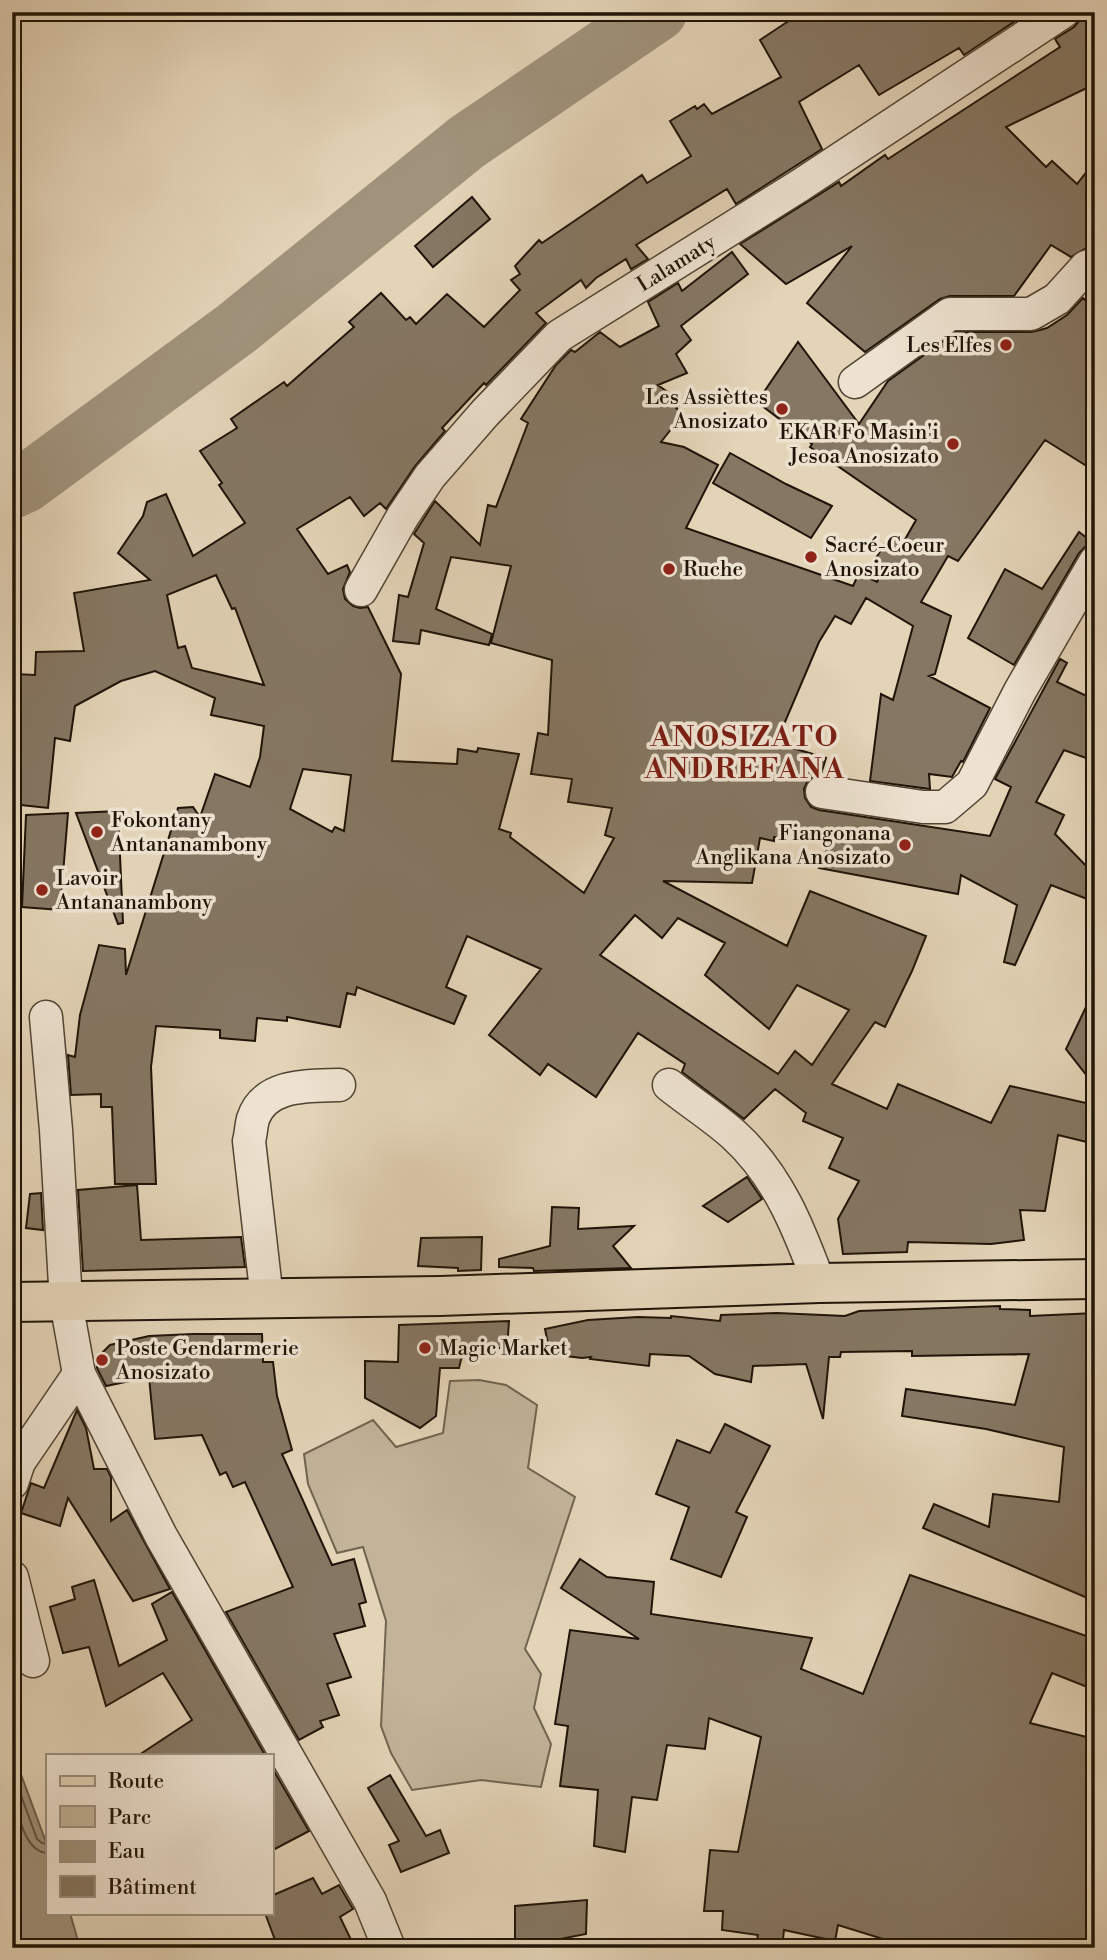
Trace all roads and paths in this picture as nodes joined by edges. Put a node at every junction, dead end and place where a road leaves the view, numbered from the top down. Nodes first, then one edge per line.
1 (1063, 12) edge
2 (1095, 264) edge
3 (855, 382) dead end
4 (1095, 562) edge
5 (362, 590) dead end
6 (822, 792) dead end
7 (46, 1017) dead end
8 (339, 1085) dead end
9 (669, 1085) dead end
10 (1095, 1279) edge
11 (819, 1283) junction
12 (267, 1299) junction
13 (41, 1302) edge
14 (79, 1374) junction
15 (12, 1483) edge
16 (12, 1577) edge
17 (33, 1661) dead end
18 (389, 1948) edge

1 - 5 street, Lalamaty
2 - 3 street
4 - 6 street
7 - 13 street
8 - 12 street
9 - 11 street
10 - 11 main road
11 - 12 main road
12 - 13 main road
13 - 14 street
14 - 15 street
14 - 18 street
16 - 17 street

